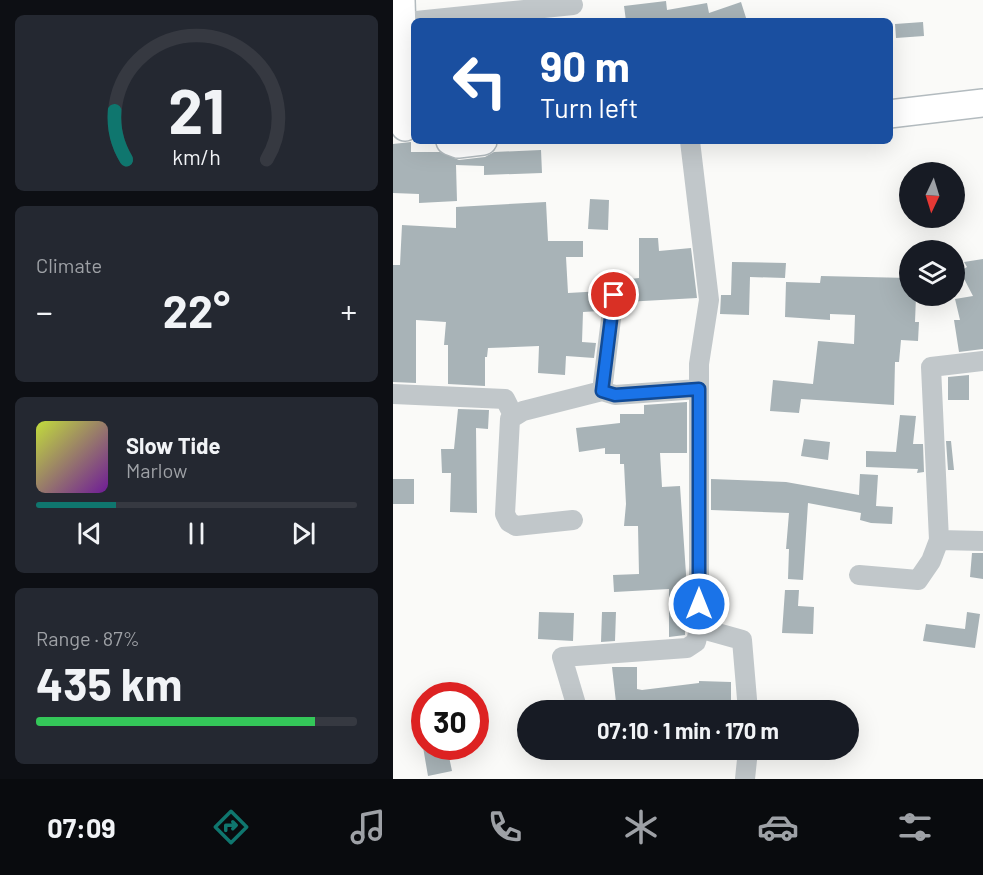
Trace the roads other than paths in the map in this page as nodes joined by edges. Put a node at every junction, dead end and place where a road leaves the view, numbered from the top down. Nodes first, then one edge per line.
1 (573, 5) dead end
2 (408, 16) edge
3 (983, 103) edge
4 (893, 114) edge
5 (404, 129) edge
6 (690, 144) edge
7 (614, 295) dead end
8 (983, 361) edge
9 (699, 389) junction
10 (602, 391) junction
11 (393, 394) edge
12 (513, 415) junction
13 (573, 520) dead end
14 (939, 540) junction
15 (983, 541) edge
16 (859, 576) dead end
17 (699, 628) junction
18 (575, 700) edge
19 (747, 700) edge
20 (747, 760) edge
21 (745, 779) edge

1 - 2 street
2 - 5 street
3 - 4 street
6 - 9 street
7 - 10 street
8 - 14 street
9 - 10 street
9 - 17 street
10 - 12 street
11 - 12 street
12 - 13 street
14 - 15 street
14 - 16 street
17 - 18 street
17 - 19 street
20 - 21 street

